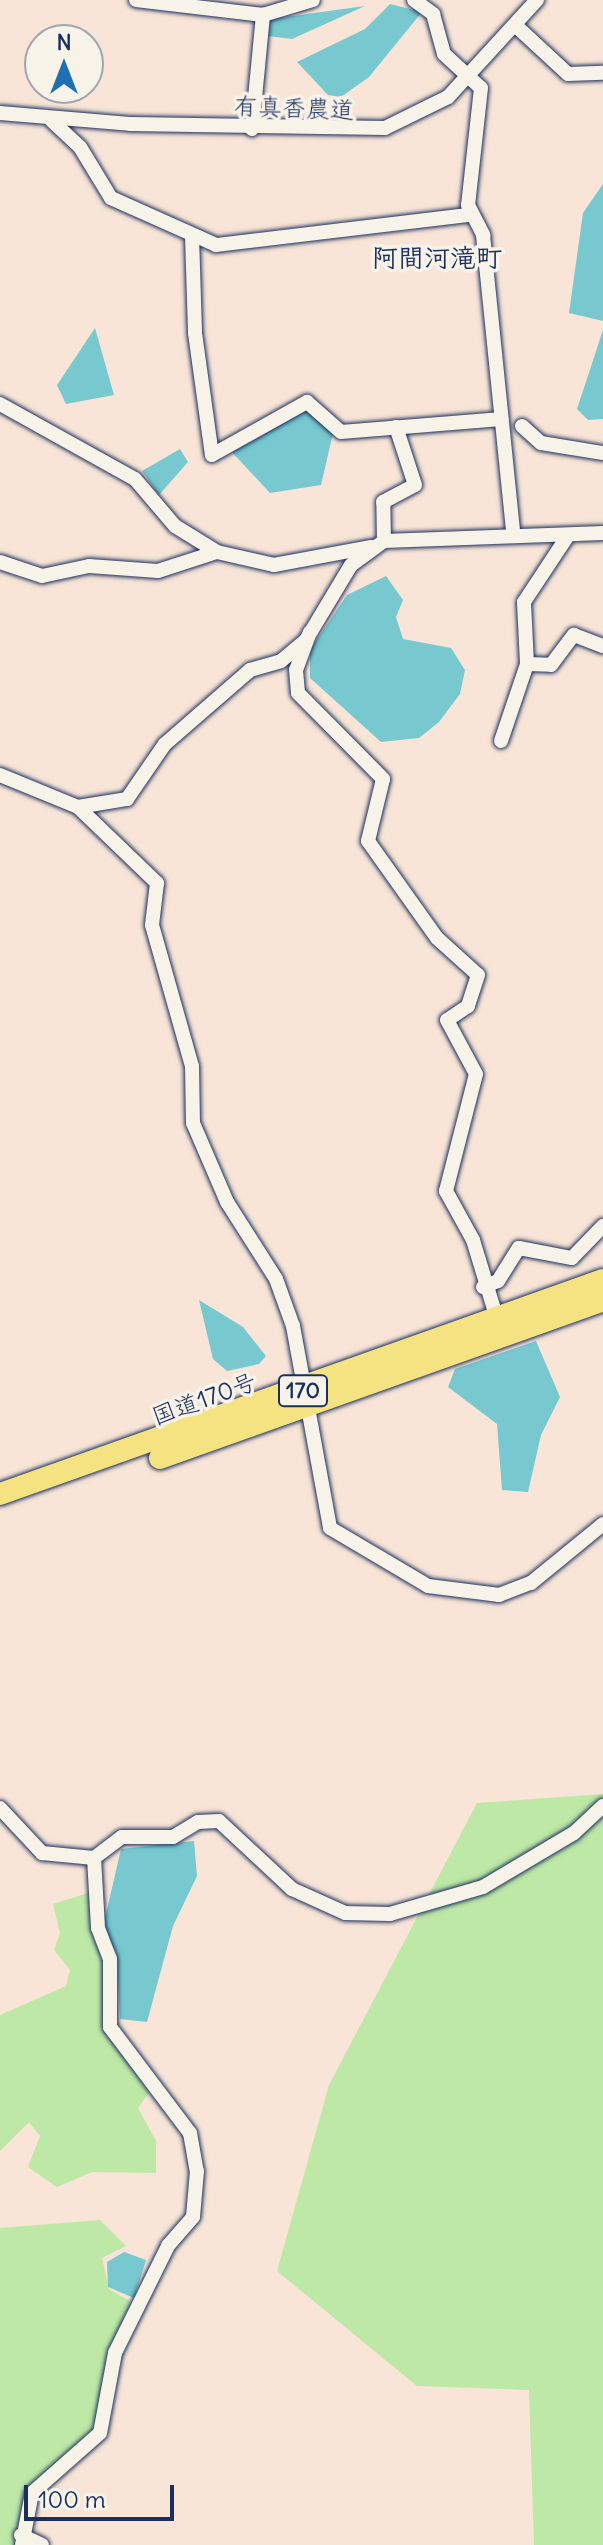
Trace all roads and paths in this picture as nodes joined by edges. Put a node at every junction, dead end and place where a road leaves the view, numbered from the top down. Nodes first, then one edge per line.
1 (136, 0) edge
2 (313, 0) edge
3 (414, 0) edge
4 (537, 0) edge
5 (222, 5) edge
6 (263, 15) junction
7 (515, 25) junction
8 (603, 73) edge
9 (472, 74) junction
10 (0, 113) edge
11 (52, 121) junction
12 (252, 129) junction
13 (469, 215) junction
14 (192, 236) junction
15 (0, 404) edge
16 (501, 419) junction
17 (522, 426) dead end
18 (396, 427) junction
19 (603, 453) edge
20 (513, 532) junction
21 (603, 533) edge
22 (567, 537) junction
23 (378, 544) junction
24 (217, 552) junction
25 (0, 562) edge
26 (310, 632) junction
27 (603, 646) edge
28 (527, 664) junction
29 (501, 741) dead end
30 (0, 775) edge
31 (78, 807) junction
32 (603, 1226) edge
33 (603, 1280) edge
34 (483, 1287) junction
35 (603, 1300) edge
36 (497, 1319) junction
37 (306, 1398) junction
38 (0, 1494) edge
39 (0, 1509) edge
40 (603, 1524) edge
41 (603, 1806) edge
42 (0, 1808) edge
43 (94, 1858) junction
44 (22, 2540) edge
45 (42, 2545) edge

1 - 5 street
2 - 6 street
3 - 9 street
4 - 7 street, 有真香農道
5 - 6 street
6 - 12 street
7 - 8 street
7 - 9 street, 有真香農道
9 - 12 street, 有真香農道
9 - 13 street
10 - 11 street, 有真香農道
11 - 12 street, 有真香農道
11 - 14 street
13 - 14 street
13 - 16 street
14 - 18 street
15 - 24 street
16 - 18 street
16 - 20 street
17 - 19 street
18 - 23 street
20 - 22 street
20 - 23 street
21 - 22 street
22 - 28 street
23 - 24 street
23 - 26 street
24 - 25 street
26 - 31 street
26 - 34 street
27 - 28 street
28 - 29 street
30 - 31 street
31 - 37 street
32 - 34 street
33 - 36 highway, 国道170号 / 170
34 - 36 street
35 - 37 highway, 国道170号 / 170
36 - 37 highway, 国道170号 / 170
37 - 38 highway, 国道170号 / 170
37 - 39 highway, 国道170号 / 170
37 - 40 street
41 - 43 street
42 - 43 street
43 - 44 street
44 - 45 street

